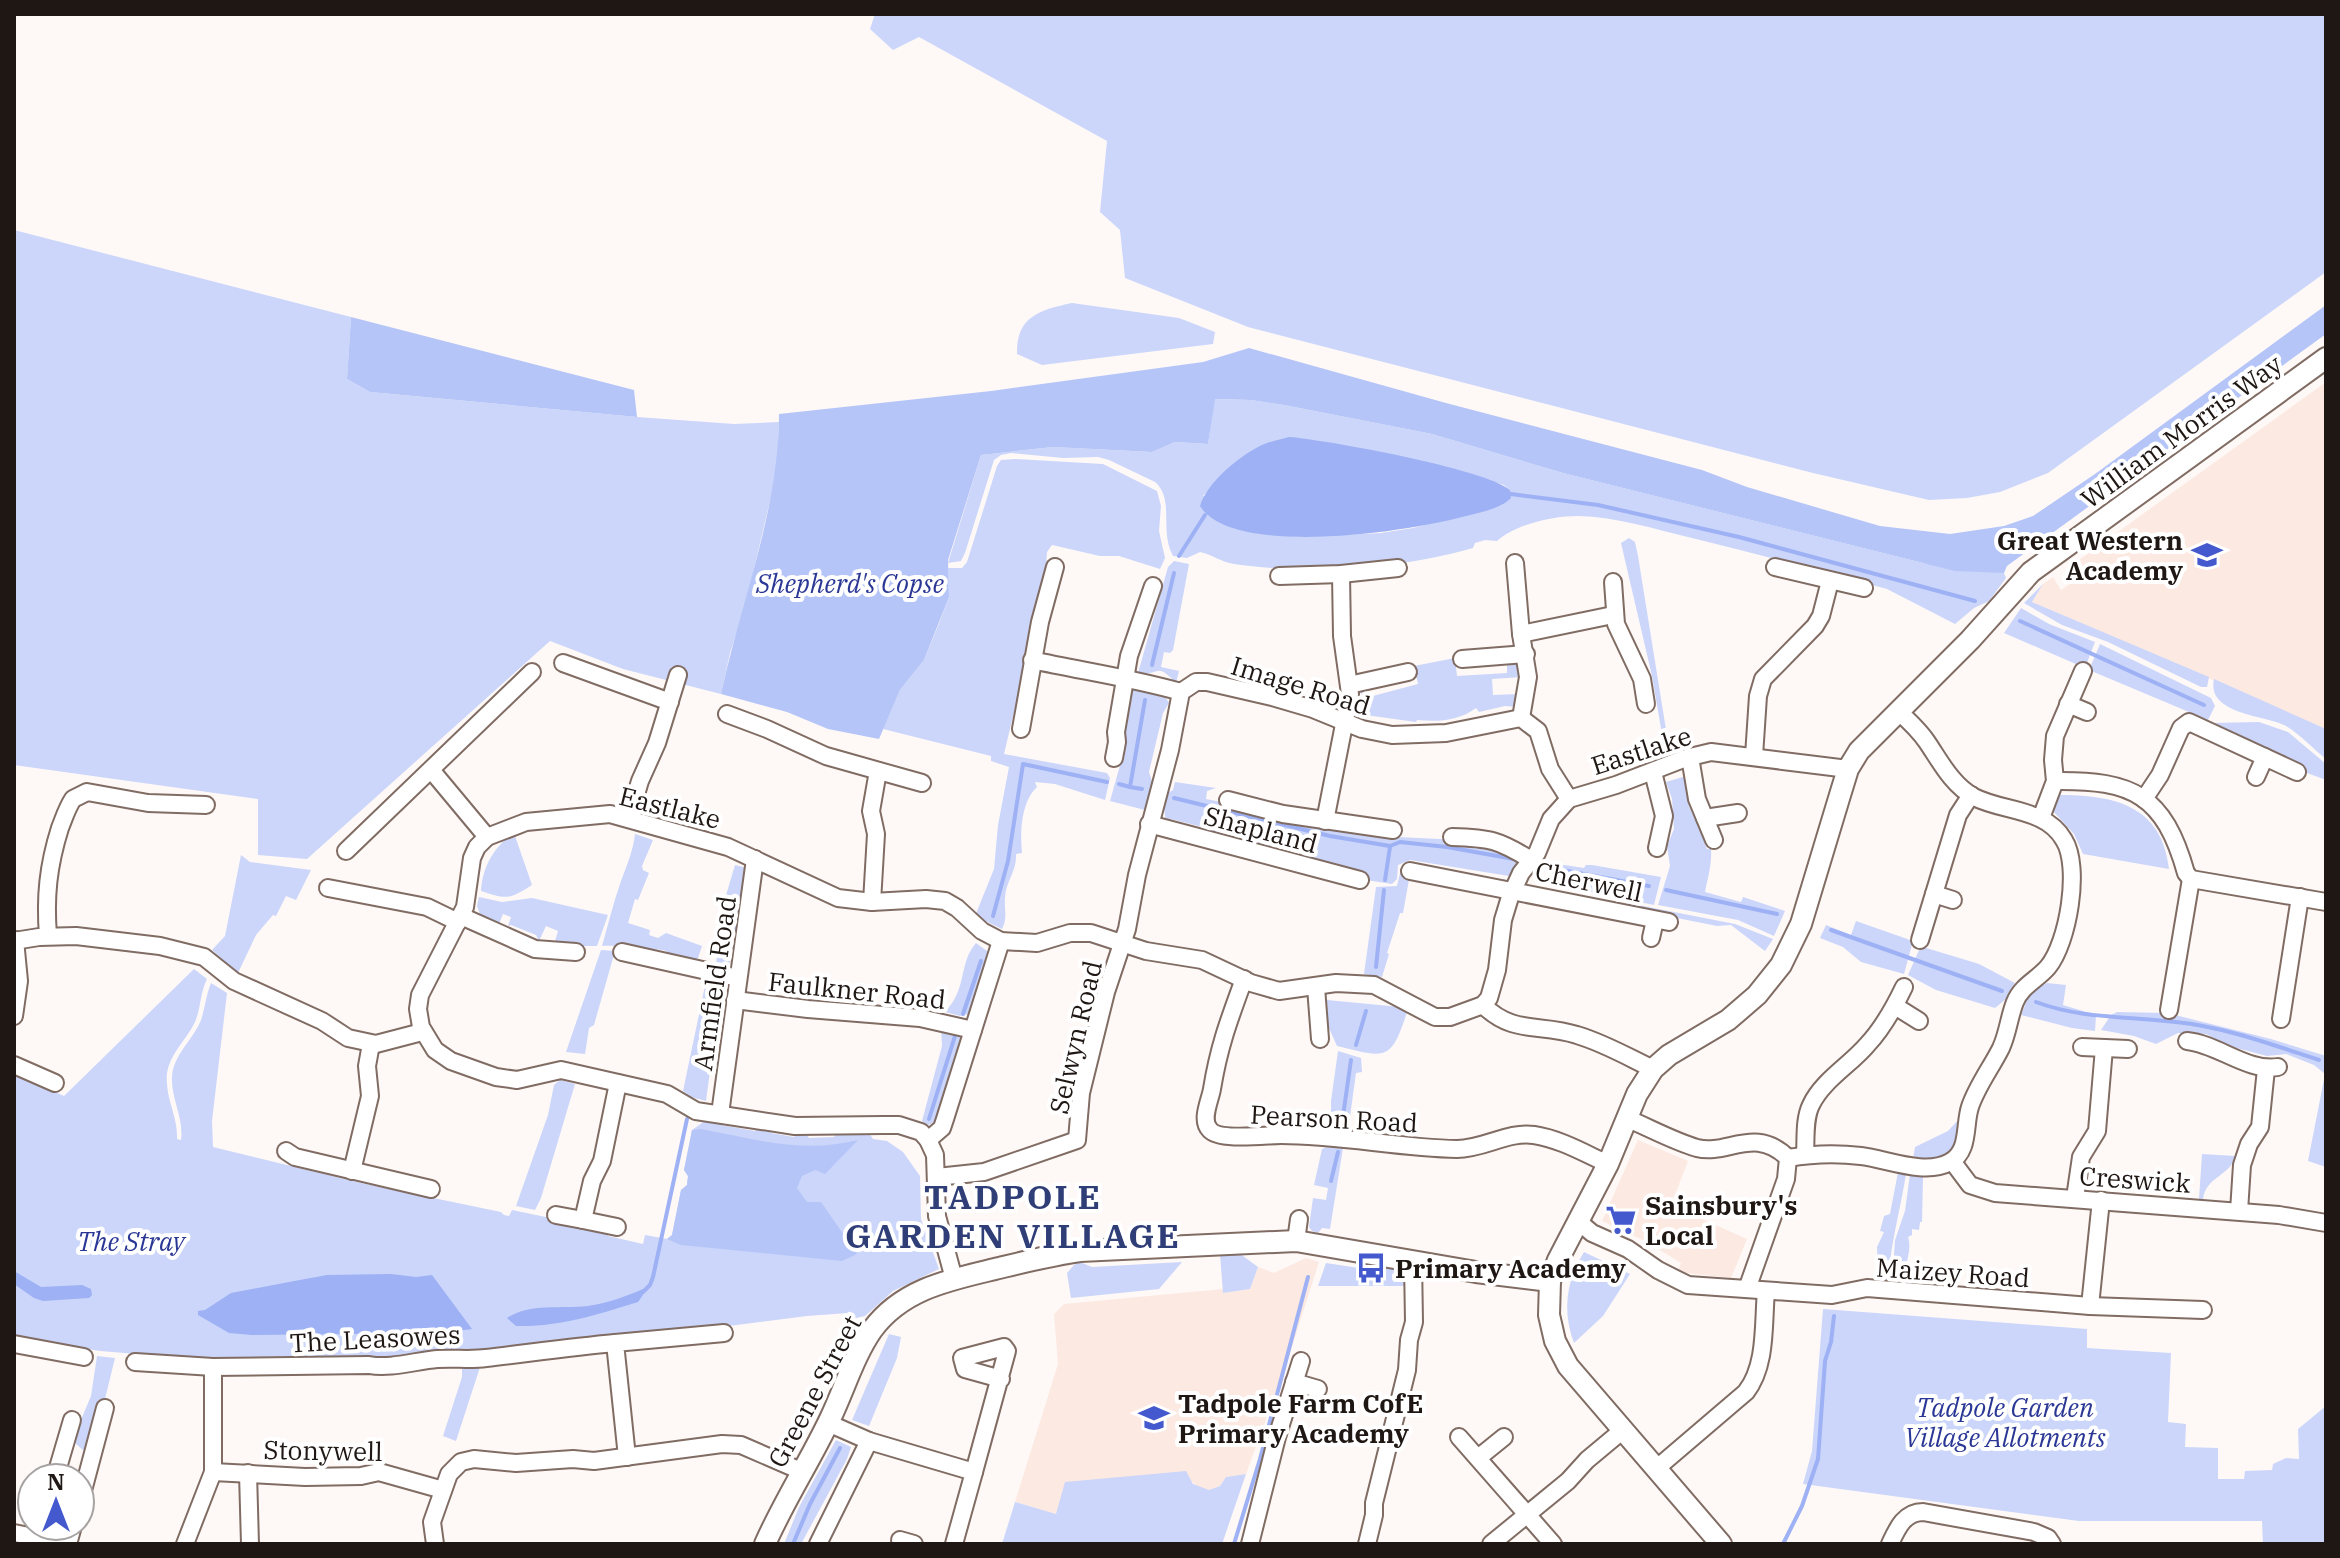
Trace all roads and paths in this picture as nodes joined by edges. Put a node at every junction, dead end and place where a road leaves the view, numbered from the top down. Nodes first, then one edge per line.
1 (2326, 358) edge
2 (1515, 563) dead end
3 (1055, 567) dead end
4 (1775, 567) dead end
5 (1398, 568) dead end
6 (1341, 574) junction
7 (1279, 576) dead end
8 (1830, 581) junction
9 (1613, 582) dead end
10 (1153, 586) dead end
11 (1864, 588) dead end
12 (1613, 615) junction
13 (1521, 634) junction
14 (1526, 654) junction
15 (1462, 659) dead end
16 (1032, 660) junction
17 (563, 663) dead end
18 (2083, 671) dead end
19 (532, 672) dead end
20 (1408, 672) dead end
21 (678, 675) dead end
22 (1126, 681) junction
23 (1349, 685) junction
24 (1181, 692) junction
25 (670, 702) junction
26 (1646, 704) dead end
27 (2068, 704) junction
28 (1898, 711) junction
29 (2087, 712) dead end
30 (727, 714) dead end
31 (1521, 718) junction
32 (1344, 722) junction
33 (1021, 729) dead end
34 (1754, 756) junction
35 (1690, 757) junction
36 (2265, 757) junction
37 (1114, 758) dead end
38 (1848, 769) junction
39 (432, 771) junction
40 (878, 771) junction
41 (1653, 772) junction
42 (2297, 772) dead end
43 (2256, 777) dead end
44 (2055, 781) junction
45 (922, 783) dead end
46 (1971, 795) junction
47 (1569, 799) junction
48 (2144, 799) junction
49 (1228, 800) dead end
50 (206, 805) dead end
51 (1738, 813) dead end
52 (629, 818) junction
53 (1705, 818) junction
54 (2041, 818) junction
55 (1325, 821) junction
56 (1149, 824) junction
57 (1393, 830) dead end
58 (487, 837) junction
59 (1452, 837) dead end
60 (1714, 840) dead end
61 (1657, 848) dead end
62 (346, 851) dead end
63 (755, 859) junction
64 (1531, 860) junction
65 (1410, 871) dead end
66 (2191, 879) junction
67 (1360, 880) dead end
68 (328, 888) dead end
69 (1513, 890) junction
70 (1934, 894) junction
71 (2300, 897) junction
72 (1953, 900) dead end
73 (872, 902) junction
74 (2326, 902) edge
75 (460, 919) junction
76 (48, 936) junction
77 (1651, 938) dead end
78 (15, 940) edge
79 (1920, 940) dead end
80 (1001, 941) junction
81 (1122, 944) junction
82 (576, 952) dead end
83 (622, 952) dead end
84 (738, 978) junction
85 (1244, 979) junction
86 (1316, 987) junction
87 (1904, 987) dead end
88 (735, 1000) junction
89 (1483, 1005) junction
90 (1895, 1006) junction
91 (2169, 1010) dead end
92 (14, 1016) edge
93 (2281, 1019) dead end
94 (1919, 1021) dead end
95 (973, 1030) junction
96 (422, 1032) junction
97 (1320, 1039) dead end
98 (2187, 1041) dead end
99 (371, 1044) junction
100 (2082, 1047) dead end
101 (2104, 1048) junction
102 (2128, 1049) dead end
103 (14, 1065) edge
104 (1653, 1069) junction
105 (55, 1083) dead end
106 (618, 1083) junction
107 (720, 1114) junction
108 (1626, 1118) junction
109 (928, 1140) junction
110 (286, 1151) dead end
111 (1797, 1156) junction
112 (1952, 1161) junction
113 (1608, 1164) junction
114 (352, 1171) junction
115 (937, 1177) junction
116 (431, 1189) dead end
117 (2075, 1198) junction
118 (2101, 1200) junction
119 (2239, 1211) junction
120 (556, 1215) dead end
121 (1299, 1219) dead end
122 (583, 1220) junction
123 (1579, 1222) junction
124 (2326, 1223) edge
125 (617, 1227) dead end
126 (1296, 1241) junction
127 (1413, 1261) junction
128 (954, 1279) junction
129 (1550, 1281) junction
130 (1747, 1289) junction
131 (1766, 1291) junction
132 (2090, 1306) junction
133 (2200, 1313) dead end
134 (724, 1333) dead end
135 (615, 1343) junction
136 (14, 1344) edge
137 (84, 1357) dead end
138 (1301, 1361) dead end
139 (135, 1362) dead end
140 (213, 1367) junction
141 (1001, 1379) dead end
142 (1294, 1382) junction
143 (1318, 1389) dead end
144 (105, 1408) dead end
145 (72, 1420) dead end
146 (828, 1423) junction
147 (1623, 1430) junction
148 (1459, 1437) dead end
149 (1504, 1437) dead end
150 (869, 1441) junction
151 (63, 1451) junction
152 (627, 1457) junction
153 (1478, 1458) junction
154 (92, 1459) junction
155 (60, 1462) edge
156 (91, 1462) edge
157 (1657, 1468) junction
158 (801, 1471) junction
159 (213, 1472) junction
160 (974, 1472) junction
161 (248, 1473) junction
162 (443, 1490) junction
163 (1528, 1515) junction
164 (14, 1533) edge
165 (69, 1544) edge
166 (185, 1544) edge
167 (250, 1544) edge
168 (435, 1544) edge
169 (765, 1544) edge
170 (818, 1544) edge
171 (954, 1544) edge
172 (1250, 1544) edge
173 (1367, 1544) edge
174 (1491, 1544) edge
175 (1553, 1544) edge
176 (1721, 1544) edge
177 (1890, 1544) edge
178 (2052, 1544) edge

1 - 28 street, William Morris Way
2 - 13 street
3 - 16 street
4 - 8 street
5 - 6 street
6 - 7 street
6 - 23 street
8 - 11 street
8 - 34 street
9 - 12 street
10 - 22 street
12 - 13 street
12 - 26 street
13 - 14 street
14 - 15 street
14 - 31 street
16 - 22 street
16 - 33 street
17 - 25 street
18 - 27 street
19 - 39 street
20 - 23 street
21 - 25 street
22 - 24 street
22 - 37 street
23 - 32 street
24 - 32 street, Image Road
24 - 56 street
25 - 52 street
27 - 29 street
27 - 44 street
28 - 38 street, William Morris Way
28 - 46 street
30 - 40 street
31 - 32 street, Image Road
31 - 47 street
32 - 55 street
34 - 35 street, Eastlake
34 - 38 street, Eastlake
35 - 41 street, Eastlake
35 - 53 street
36 - 42 street
36 - 43 street
36 - 48 street
38 - 104 street, William Morris Way
39 - 58 street
39 - 62 street
40 - 45 street
40 - 73 street
41 - 47 street, Eastlake
41 - 61 street
44 - 48 street
44 - 54 street
46 - 54 street
46 - 70 street
47 - 64 street, Eastlake
48 - 66 street
49 - 55 street
50 - 76 street
51 - 53 street
52 - 58 street, Eastlake
52 - 63 street, Eastlake
53 - 60 street
54 - 112 street
55 - 57 street
56 - 67 street, Shapland
56 - 81 street
58 - 75 street
59 - 64 street
63 - 73 street, Eastlake
63 - 84 street, Armfield Road
64 - 69 street, Eastlake
65 - 69 street
66 - 71 street
66 - 91 street
68 - 75 street
69 - 77 street, Cherwell
69 - 89 street, Eastlake
70 - 72 street
70 - 79 street
71 - 74 street
71 - 93 street
73 - 80 street, Eastlake
75 - 82 street
75 - 96 street
76 - 78 street
76 - 99 street
78 - 92 street
80 - 81 street
80 - 95 street
81 - 85 street
81 - 115 street, Selwyn Road
83 - 84 street
84 - 88 street, Armfield Road
85 - 86 street
85 - 113 street, Pearson Road
86 - 89 street
86 - 97 street
87 - 90 street
88 - 95 street, Faulkner Road
88 - 107 street, Armfield Road
89 - 104 street
90 - 94 street
90 - 111 street
95 - 109 street
96 - 99 street
96 - 106 street
98 - 119 street
99 - 114 street
100 - 101 street
101 - 102 street
101 - 117 street
103 - 105 street
104 - 108 street, William Morris Way
106 - 107 street
106 - 122 street
107 - 109 street
108 - 111 street
108 - 113 street, William Morris Way
109 - 115 street
110 - 114 street
111 - 112 street
111 - 130 street
112 - 117 street, Creswick
113 - 123 street, William Morris Way
114 - 116 street
115 - 128 street
117 - 118 street, Creswick
118 - 119 street, Creswick
118 - 132 street
119 - 124 street, Creswick
120 - 122 street
121 - 126 street
122 - 125 street
123 - 129 street, William Morris Way
123 - 130 street, Maizey Road
126 - 127 street, Greene Street
126 - 128 street, Greene Street
127 - 129 street, Greene Street
127 - 173 street
128 - 146 street, Greene Street
129 - 147 street, William Morris Way
130 - 131 street, Maizey Road
131 - 132 street, Maizey Road
131 - 157 street
132 - 133 street, Maizey Road
134 - 135 street, The Leasowes
135 - 140 street, The Leasowes
135 - 152 street
136 - 137 street
138 - 142 street
139 - 140 street, The Leasowes
140 - 159 street
141 - 160 street
142 - 143 street
142 - 172 street
144 - 154 street
145 - 151 street
146 - 150 street
146 - 158 street, Greene Street
147 - 157 street, William Morris Way
147 - 163 street
148 - 153 street
149 - 153 street
150 - 160 street
150 - 170 street
151 - 154 street
151 - 155 street
152 - 158 street
152 - 162 street
153 - 163 street
154 - 156 street
157 - 176 street, William Morris Way
158 - 169 street, Greene Street
159 - 161 street, Stonywell
159 - 166 street
160 - 171 street
161 - 162 street, Stonywell
161 - 167 street, Stonywell
162 - 168 street
163 - 174 street
163 - 175 street
164 - 165 street
177 - 178 street

